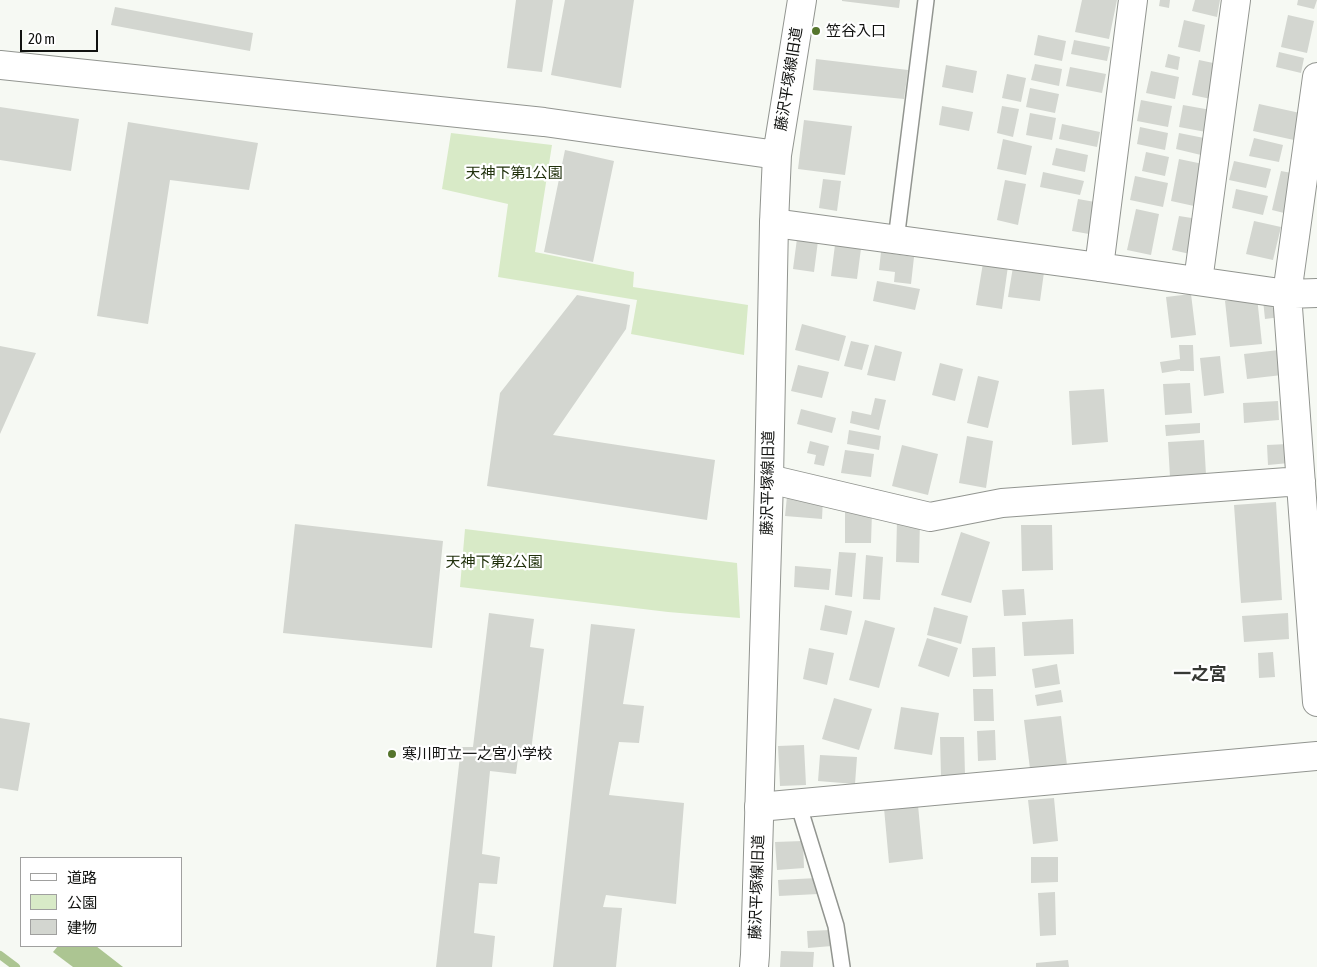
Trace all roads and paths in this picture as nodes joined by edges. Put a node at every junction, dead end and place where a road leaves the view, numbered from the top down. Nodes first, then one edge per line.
1 (802, 0) edge
2 (926, 0) edge
3 (1133, 0) edge
4 (1236, 0) edge
5 (0, 65) edge
6 (1317, 77) edge
7 (777, 155) junction
8 (774, 223) junction
9 (896, 240) junction
10 (1099, 267) junction
11 (1198, 281) junction
12 (1317, 293) edge
13 (1287, 294) junction
14 (769, 479) junction
15 (1301, 481) junction
16 (1317, 702) edge
17 (1317, 756) edge
18 (798, 803) junction
19 (759, 807) junction
20 (754, 967) edge
21 (842, 967) edge

1 - 7 street, 藤沢平塚線旧道
2 - 9 lane
3 - 10 street
4 - 11 street
5 - 7 street
6 - 13 street
7 - 8 street, 藤沢平塚線旧道
8 - 9 street
8 - 14 street, 藤沢平塚線旧道
9 - 10 street
10 - 11 street
11 - 13 street
12 - 13 street
13 - 15 street
14 - 15 street
14 - 19 street, 藤沢平塚線旧道
15 - 16 street
17 - 18 street
18 - 19 street
18 - 21 lane
19 - 20 street, 藤沢平塚線旧道

